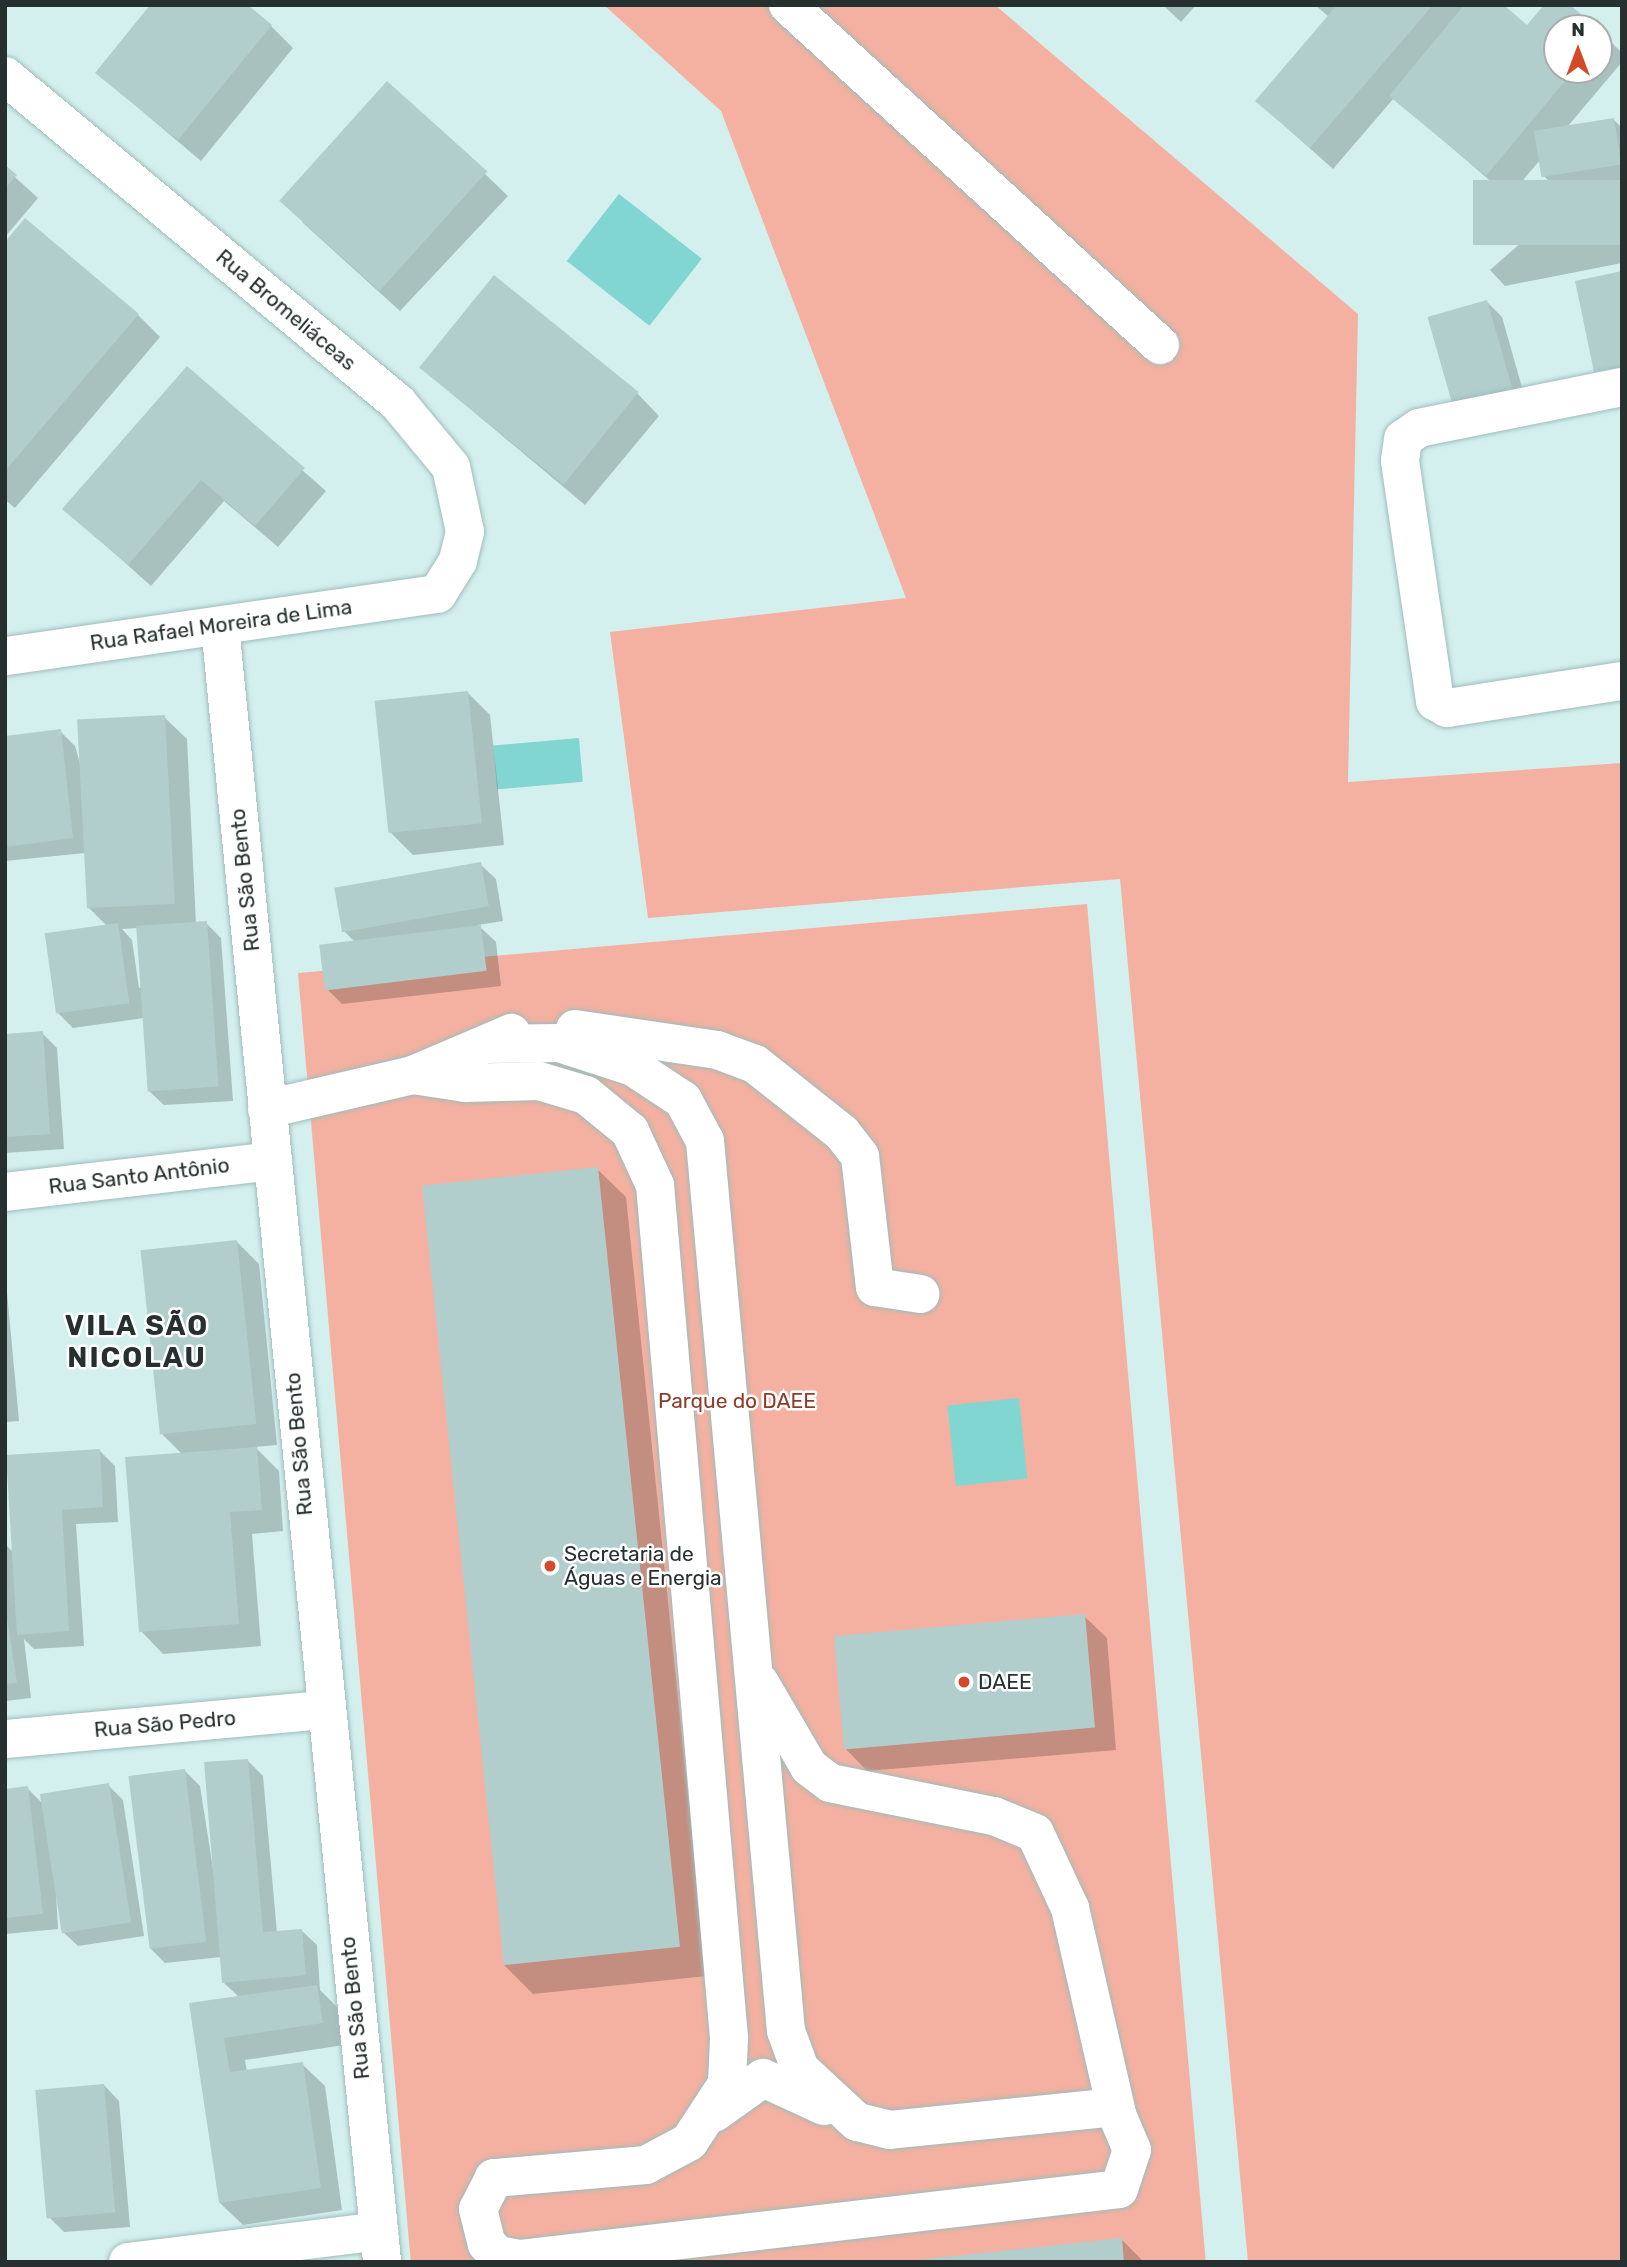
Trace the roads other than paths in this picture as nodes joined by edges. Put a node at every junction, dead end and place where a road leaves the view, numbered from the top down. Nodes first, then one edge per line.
1 (788, 5) edge
2 (5, 76) edge
3 (1160, 345) dead end
4 (1622, 387) edge
5 (437, 594) joint
6 (220, 626) junction
7 (5, 656) edge
8 (1622, 681) edge
9 (488, 1044) junction
10 (413, 1074) junction
11 (465, 1083) junction
12 (267, 1109) junction
13 (273, 1161) junction
14 (5, 1192) edge
15 (920, 1294) dead end
16 (752, 1669) junction
17 (324, 1710) junction
18 (5, 1738) edge
19 (786, 2031) junction
20 (729, 2038) junction
21 (714, 2113) junction
22 (1117, 2114) junction
23 (857, 2122) junction
24 (380, 2246) edge
25 (128, 2262) edge

1 - 3 street
2 - 5 street, Rua Bromeliáceas
4 - 8 street
5 - 6 street, Rua Rafael Moreira de Lima
6 - 7 street, Rua Rafael Moreira de Lima
6 - 12 street, Rua São Bento
9 - 10 street
9 - 11 street
9 - 15 street
9 - 16 street
10 - 11 street
10 - 12 street
11 - 20 street
12 - 13 street, Rua São Bento
13 - 14 street, Rua Santo Antônio
13 - 17 street, Rua São Bento
16 - 19 street
16 - 22 street
17 - 18 street, Rua São Pedro
17 - 24 street, Rua São Bento
19 - 20 street
19 - 23 street
20 - 21 street
21 - 22 street
21 - 23 street
22 - 23 street
24 - 25 street

